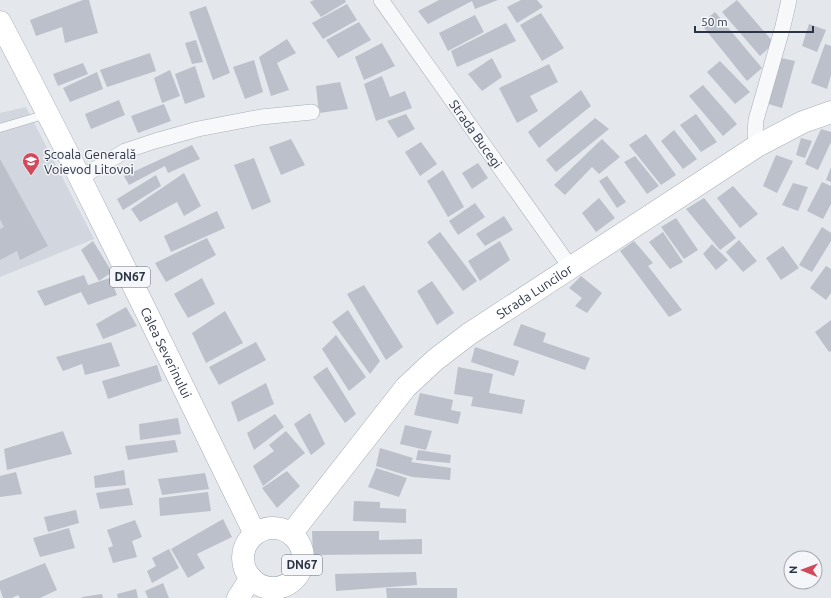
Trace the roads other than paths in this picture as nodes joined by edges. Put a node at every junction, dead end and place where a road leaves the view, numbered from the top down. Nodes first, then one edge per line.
1 (381, 0) edge
2 (789, 0) edge
3 (0, 22) edge
4 (312, 112) dead end
5 (831, 112) edge
6 (48, 114) junction
7 (0, 128) edge
8 (757, 146) junction
9 (80, 178) junction
10 (571, 268) junction
11 (255, 534) junction
12 (291, 534) junction
13 (251, 578) junction
14 (291, 591) edge
15 (238, 598) edge

1 - 10 street, Strada Bucegi
2 - 8 street
3 - 6 main road, Calea Severinului / DN67
4 - 9 street
5 - 8 main road, Strada Luncilor
6 - 7 lane
6 - 9 main road, Calea Severinului / DN67
8 - 10 main road, Strada Luncilor
9 - 11 main road, Calea Severinului / DN67
10 - 12 main road, Strada Luncilor
11 - 12 main road
11 - 13 main road
12 - 14 main road, DN67
13 - 14 main road, DN67
13 - 15 main road

